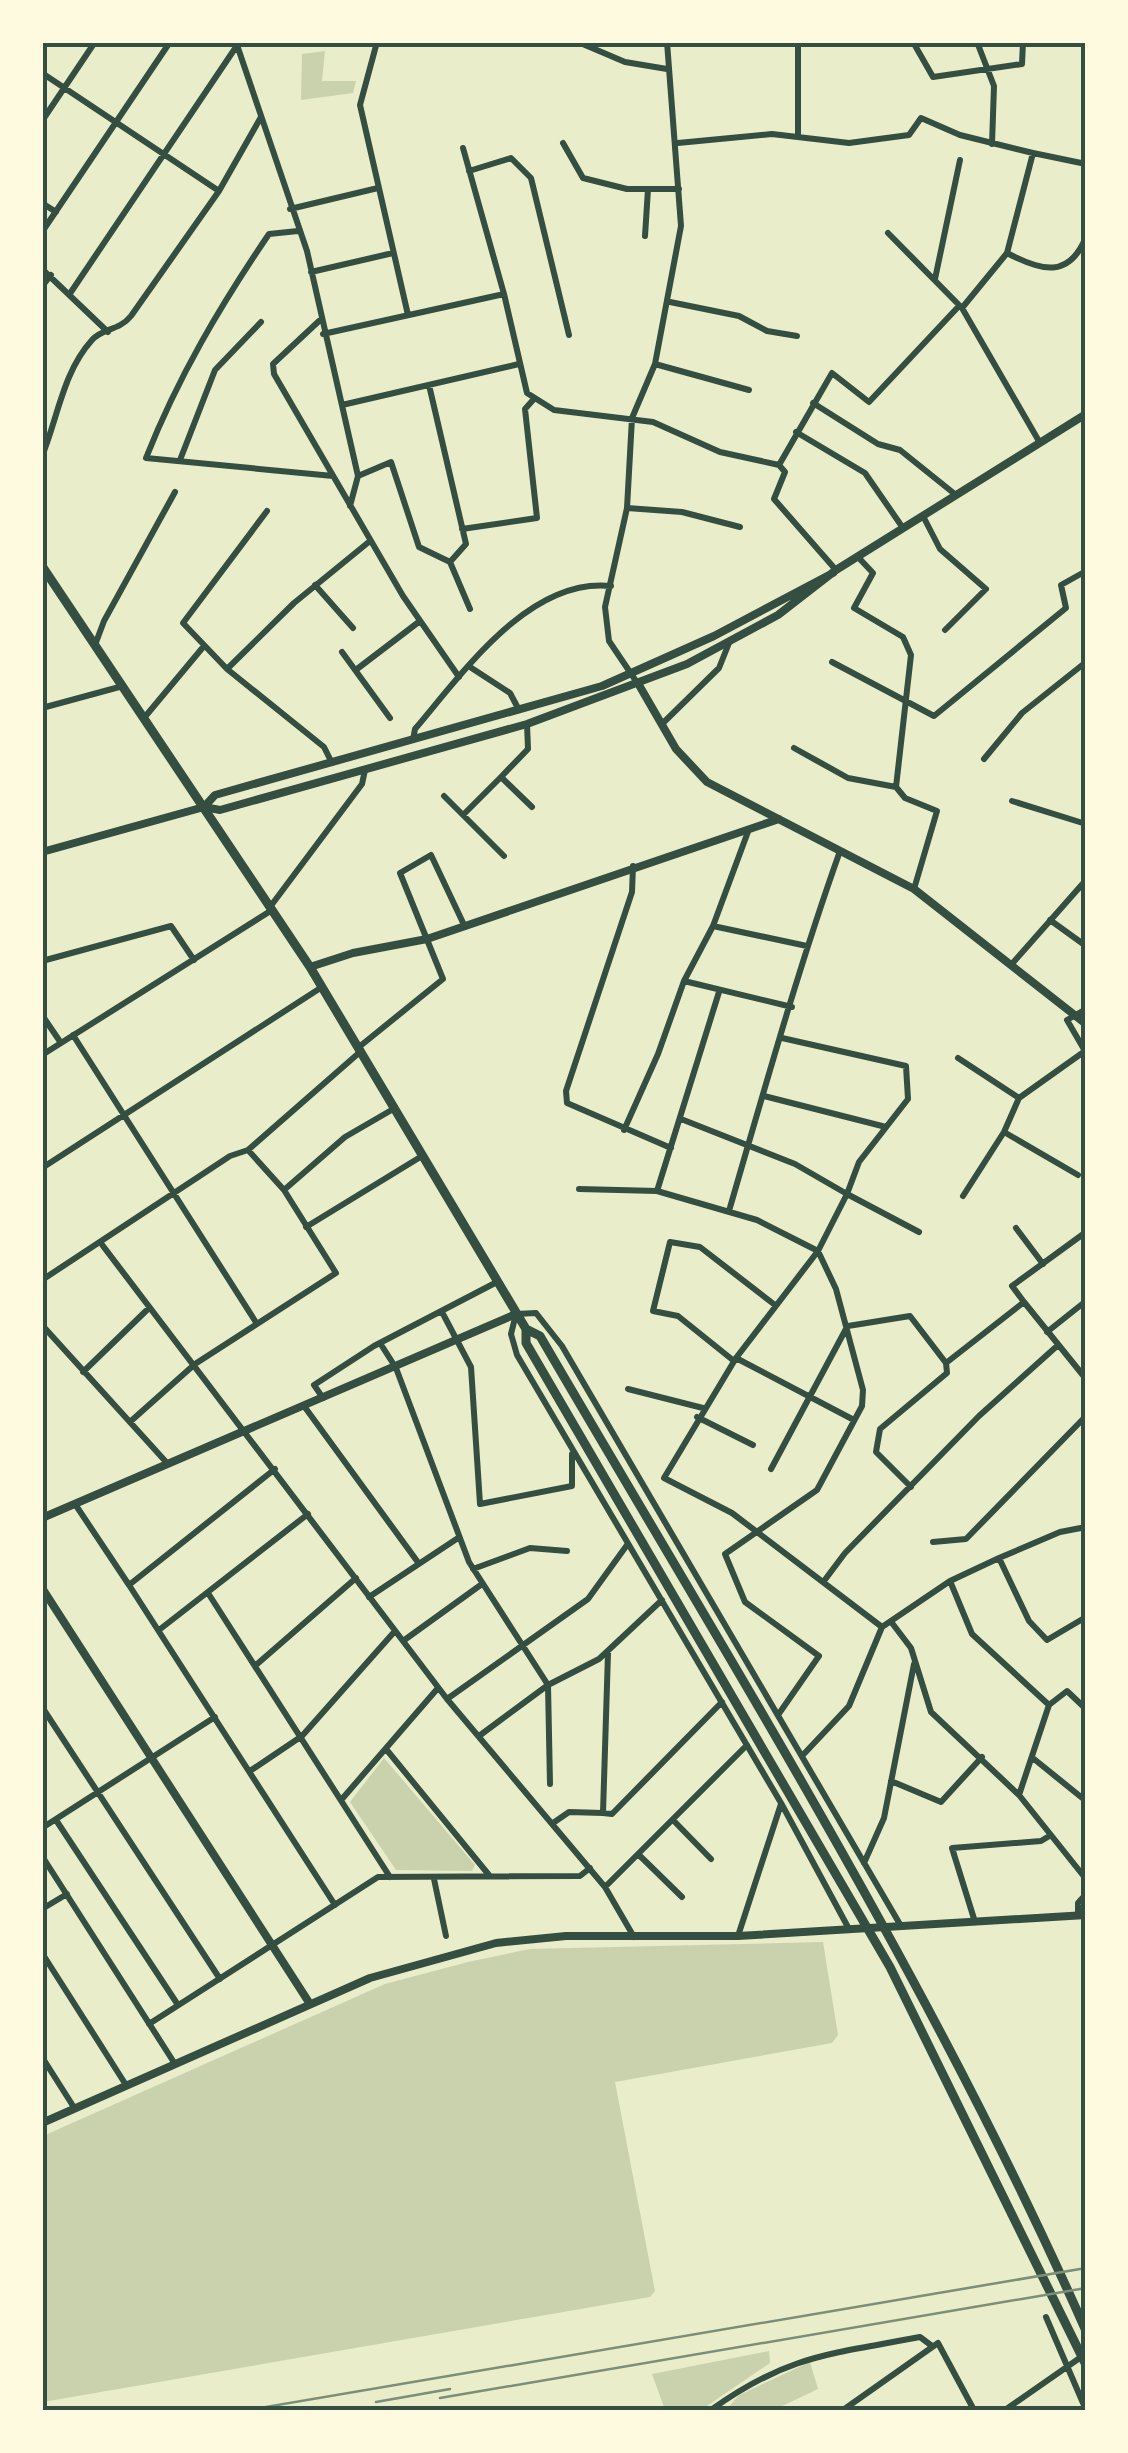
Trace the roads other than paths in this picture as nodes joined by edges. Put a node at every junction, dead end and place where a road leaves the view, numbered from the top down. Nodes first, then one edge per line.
1 (96, 42) edge
2 (170, 42) edge
3 (377, 42) edge
4 (578, 42) edge
5 (667, 42) edge
6 (798, 42) edge
7 (912, 42) edge
8 (977, 42) edge
9 (1022, 42) edge
10 (236, 44) edge
11 (667, 69) junction
12 (988, 70) junction
13 (42, 73) edge
14 (65, 88) junction
15 (260, 117) junction
16 (42, 122) edge
17 (117, 123) junction
18 (798, 134) junction
19 (563, 142) dead end
20 (678, 143) junction
21 (992, 144) junction
22 (462, 148) dead end
23 (162, 153) junction
24 (1033, 153) junction
25 (960, 160) dead end
26 (1086, 164) edge
27 (469, 171) junction
28 (378, 188) junction
29 (679, 188) junction
30 (648, 189) junction
31 (219, 191) junction
32 (42, 203) edge
33 (290, 209) junction
34 (56, 212) junction
35 (298, 231) junction
36 (42, 232) edge
37 (888, 233) dead end
38 (645, 236) dead end
39 (1086, 237) edge
40 (393, 253) junction
41 (1007, 253) junction
42 (1078, 257) junction
43 (1086, 265) edge
44 (42, 269) edge
45 (311, 272) junction
46 (52, 275) junction
47 (935, 279) junction
48 (42, 286) edge
49 (71, 292) junction
50 (504, 294) junction
51 (670, 302) junction
52 (960, 307) junction
53 (408, 315) junction
54 (320, 320) junction
55 (261, 322) dead end
56 (108, 332) junction
57 (323, 334) junction
58 (570, 334) dead end
59 (797, 336) dead end
60 (519, 364) junction
61 (655, 364) junction
62 (429, 385) junction
63 (749, 390) dead end
64 (533, 400) junction
65 (342, 404) junction
66 (813, 404) junction
67 (1086, 414) edge
68 (632, 418) junction
69 (796, 432) junction
70 (1040, 442) junction
71 (42, 456) edge
72 (180, 460) junction
73 (779, 465) junction
74 (333, 476) junction
75 (358, 476) junction
76 (175, 492) dead end
77 (956, 495) junction
78 (350, 506) junction
79 (627, 508) junction
80 (266, 511) dead end
81 (923, 516) junction
82 (740, 527) dead end
83 (903, 528) junction
84 (462, 529) junction
85 (370, 541) junction
86 (858, 557) junction
87 (450, 562) junction
88 (42, 566) edge
89 (834, 571) junction
90 (1086, 571) edge
91 (315, 585) junction
92 (611, 586) junction
93 (470, 609) dead end
94 (420, 621) junction
95 (352, 628) dead end
96 (945, 630) dead end
97 (729, 644) junction
98 (95, 646) junction
99 (204, 646) junction
100 (342, 652) dead end
101 (832, 662) dead end
102 (1086, 662) edge
103 (470, 666) junction
104 (227, 669) junction
105 (357, 669) junction
106 (631, 674) junction
107 (459, 678) junction
108 (638, 685) junction
109 (122, 686) junction
110 (905, 701) junction
111 (42, 708) edge
112 (520, 712) junction
113 (144, 718) junction
114 (390, 718) dead end
115 (527, 724) junction
116 (662, 724) junction
117 (413, 741) junction
118 (794, 748) dead end
119 (984, 759) dead end
120 (332, 764) junction
121 (365, 770) junction
122 (501, 777) junction
123 (896, 787) junction
124 (444, 796) dead end
125 (1012, 801) dead end
126 (204, 807) junction
127 (532, 807) dead end
128 (463, 815) junction
129 (779, 819) junction
130 (1085, 824) edge
131 (749, 829) junction
132 (840, 851) junction
133 (42, 852) edge
134 (504, 856) dead end
135 (633, 866) junction
136 (1086, 880) edge
137 (914, 889) junction
138 (271, 908) junction
139 (1050, 920) junction
140 (713, 926) junction
141 (465, 927) junction
142 (427, 940) junction
143 (807, 946) junction
144 (1086, 946) edge
145 (194, 960) junction
146 (42, 962) edge
147 (1011, 965) junction
148 (310, 967) junction
149 (684, 982) junction
150 (322, 987) junction
151 (719, 992) junction
152 (792, 1006) junction
153 (1086, 1009) edge
154 (1073, 1014) junction
155 (42, 1015) edge
156 (1086, 1024) edge
157 (73, 1036) junction
158 (782, 1038) junction
159 (60, 1043) junction
160 (360, 1049) junction
161 (42, 1055) edge
162 (958, 1058) dead end
163 (764, 1096) junction
164 (1019, 1098) junction
165 (395, 1108) junction
166 (124, 1116) junction
167 (681, 1118) junction
168 (886, 1128) junction
169 (624, 1130) junction
170 (1004, 1132) junction
171 (748, 1144) junction
172 (671, 1148) junction
173 (248, 1150) junction
174 (422, 1156) junction
175 (42, 1168) edge
176 (1078, 1176) dead end
177 (578, 1189) dead end
178 (284, 1190) junction
179 (657, 1191) junction
180 (847, 1194) junction
181 (175, 1195) junction
182 (963, 1196) dead end
183 (728, 1211) junction
184 (306, 1228) junction
185 (1016, 1228) dead end
186 (918, 1232) dead end
187 (1086, 1232) edge
188 (100, 1242) junction
189 (818, 1251) junction
190 (1044, 1264) junction
191 (42, 1280) edge
192 (497, 1282) junction
193 (1086, 1301) edge
194 (1024, 1302) junction
195 (775, 1305) junction
196 (149, 1308) junction
197 (442, 1312) junction
198 (516, 1314) junction
199 (42, 1324) edge
200 (258, 1324) junction
201 (848, 1326) junction
202 (526, 1329) junction
203 (1047, 1332) junction
204 (458, 1341) junction
205 (380, 1343) junction
206 (1057, 1346) junction
207 (735, 1359) junction
208 (946, 1362) junction
209 (195, 1364) junction
210 (396, 1368) junction
211 (83, 1372) junction
212 (1085, 1379) edge
213 (628, 1389) dead end
214 (809, 1396) junction
215 (323, 1398) junction
216 (304, 1406) junction
217 (702, 1408) junction
218 (1086, 1416) edge
219 (697, 1418) junction
220 (854, 1420) junction
221 (131, 1421) junction
222 (246, 1430) junction
223 (753, 1444) dead end
224 (573, 1452) junction
225 (167, 1464) junction
226 (275, 1469) junction
227 (771, 1470) dead end
228 (911, 1487) junction
229 (75, 1504) junction
230 (308, 1514) junction
231 (42, 1518) edge
232 (1086, 1527) edge
233 (757, 1531) junction
234 (458, 1538) junction
235 (933, 1542) dead end
236 (628, 1545) junction
237 (567, 1551) dead end
238 (999, 1558) junction
239 (417, 1561) junction
240 (473, 1569) junction
241 (356, 1578) junction
242 (824, 1580) junction
243 (950, 1581) junction
244 (130, 1584) junction
245 (482, 1584) junction
246 (42, 1588) edge
247 (208, 1593) junction
248 (370, 1596) junction
249 (662, 1600) junction
250 (1086, 1617) edge
251 (892, 1622) junction
252 (882, 1627) junction
253 (160, 1630) junction
254 (395, 1631) junction
255 (402, 1641) junction
256 (522, 1645) junction
257 (608, 1652) junction
258 (915, 1658) junction
259 (256, 1664) junction
260 (548, 1685) junction
261 (438, 1688) junction
262 (446, 1699) junction
263 (722, 1702) junction
264 (1049, 1705) junction
265 (42, 1707) edge
266 (1086, 1709) edge
267 (778, 1715) junction
268 (215, 1717) junction
269 (302, 1736) junction
270 (478, 1736) junction
271 (747, 1744) junction
272 (386, 1749) junction
273 (802, 1756) junction
274 (982, 1756) junction
275 (151, 1758) junction
276 (1034, 1760) junction
277 (250, 1771) junction
278 (891, 1782) junction
279 (550, 1784) dead end
280 (98, 1792) junction
281 (1018, 1795) junction
282 (342, 1799) junction
283 (1086, 1802) edge
284 (781, 1803) junction
285 (603, 1814) junction
286 (56, 1820) junction
287 (673, 1820) junction
288 (553, 1822) junction
289 (42, 1828) edge
290 (1051, 1835) junction
291 (639, 1855) junction
292 (42, 1856) edge
293 (711, 1859) dead end
294 (864, 1863) junction
295 (590, 1868) junction
296 (490, 1876) junction
297 (390, 1877) junction
298 (434, 1878) junction
299 (1086, 1879) edge
300 (605, 1887) junction
301 (66, 1894) junction
302 (1086, 1894) edge
303 (682, 1897) dead end
304 (335, 1904) junction
305 (42, 1909) edge
306 (1082, 1915) edge
307 (974, 1922) junction
308 (901, 1926) junction
309 (849, 1929) junction
310 (446, 1936) dead end
311 (738, 1936) junction
312 (634, 1938) junction
313 (274, 1946) junction
314 (42, 1954) edge
315 (220, 1979) junction
316 (310, 2004) junction
317 (178, 2005) junction
318 (149, 2024) junction
319 (42, 2058) edge
320 (175, 2064) junction
321 (126, 2085) junction
322 (75, 2109) junction
323 (42, 2124) edge
324 (1046, 2317) dead end
325 (1086, 2331) edge
326 (932, 2346) junction
327 (1086, 2355) edge
328 (1066, 2365) junction
329 (1086, 2365) edge
330 (717, 2409) edge
331 (843, 2410) edge
332 (974, 2410) edge
333 (1006, 2410) edge
334 (1086, 2410) edge

1 - 14 street
2 - 17 street
3 - 28 street
4 - 11 street
5 - 11 street
6 - 18 street
7 - 12 street
8 - 12 street
9 - 12 street
10 - 15 street
10 - 23 street
11 - 20 street
12 - 21 street
13 - 14 street
14 - 16 street
14 - 17 street
15 - 31 street
15 - 33 street
17 - 23 street
17 - 34 street
18 - 20 street
18 - 21 street
19 - 30 street
20 - 29 street
21 - 24 street
22 - 27 street
23 - 31 street
23 - 49 street
24 - 26 street
24 - 41 street
25 - 47 street
27 - 50 street
27 - 58 street
28 - 33 street
28 - 40 street
29 - 30 street
29 - 51 street
30 - 38 street
31 - 56 street
32 - 34 street
33 - 35 street
34 - 36 street
35 - 45 street
35 - 72 street
37 - 47 street
39 - 42 street
40 - 45 street
40 - 53 street
41 - 42 street
41 - 52 street
42 - 43 street
44 - 46 street
45 - 54 street
46 - 48 street
46 - 49 street
47 - 52 street
49 - 56 street
50 - 53 street
50 - 60 street
51 - 59 street
51 - 61 street
52 - 66 street
52 - 70 street
53 - 57 street
54 - 57 street
54 - 74 street
55 - 72 street
56 - 71 street
57 - 65 street
60 - 62 street
60 - 64 street
61 - 63 street
61 - 68 street
62 - 65 street
62 - 84 street
64 - 68 street
64 - 84 street
65 - 75 street
66 - 69 street
66 - 77 street
67 - 70 street
68 - 73 street
68 - 79 street
69 - 73 street
69 - 83 street
70 - 77 street
72 - 74 street
73 - 89 street
74 - 78 street
75 - 78 street
75 - 87 street
76 - 98 street
77 - 81 street
78 - 85 street
79 - 82 street
79 - 92 street
80 - 99 street
81 - 83 street
81 - 96 street
83 - 86 street
84 - 87 street
85 - 91 street
85 - 94 street
86 - 89 street
86 - 110 street
87 - 93 street
88 - 98 main road
89 - 97 street
89 - 106 street
90 - 110 street
91 - 95 street
91 - 104 street
92 - 103 street
92 - 106 street
94 - 105 street
94 - 107 street
97 - 108 street
97 - 116 street
98 - 109 main road
99 - 104 street
99 - 113 street
100 - 105 street
101 - 110 street
102 - 119 street
103 - 107 street
103 - 112 street
104 - 120 street
105 - 114 street
106 - 108 street
106 - 112 street
107 - 117 street
108 - 115 street
108 - 116 street
109 - 111 street
109 - 113 main road
110 - 123 street
112 - 117 street
113 - 126 main road
115 - 121 street
115 - 122 street
116 - 129 street
117 - 120 street
118 - 123 street
120 - 126 street
121 - 126 street
121 - 138 street
122 - 127 street
122 - 128 street
123 - 137 street
124 - 128 street
125 - 130 street
126 - 133 street
126 - 138 main road
128 - 134 street
129 - 131 street
129 - 132 street
131 - 135 street
131 - 140 street
132 - 137 street
132 - 143 street
135 - 141 street
135 - 169 street
136 - 139 street
137 - 147 street
138 - 145 street
138 - 148 main road
139 - 144 street
139 - 147 street
140 - 143 street
140 - 149 street
141 - 142 street
141 - 142 street
142 - 148 street
142 - 160 street
143 - 152 street
145 - 146 street
145 - 157 street
147 - 154 street
148 - 150 main road
149 - 151 street
149 - 169 street
150 - 160 main road
150 - 166 street
151 - 152 street
151 - 167 street
152 - 158 street
153 - 154 street
154 - 156 street
154 - 164 street
155 - 159 street
157 - 159 street
157 - 166 street
158 - 163 street
158 - 168 street
159 - 161 street
160 - 165 main road
160 - 173 street
162 - 164 street
163 - 168 street
163 - 171 street
164 - 170 street
165 - 174 main road
165 - 178 street
166 - 175 street
166 - 181 street
167 - 171 street
167 - 172 street
168 - 180 street
169 - 172 street
170 - 176 street
170 - 182 street
171 - 180 street
171 - 183 street
172 - 179 street
173 - 178 street
173 - 181 street
174 - 184 street
174 - 192 main road
177 - 179 street
178 - 184 street
179 - 183 street
180 - 186 street
180 - 189 street
181 - 188 street
181 - 200 street
183 - 189 street
184 - 200 street
185 - 190 street
187 - 190 street
188 - 191 street
188 - 196 street
189 - 195 street
189 - 201 street
190 - 194 street
192 - 197 street
192 - 198 main road
193 - 203 street
194 - 203 street
194 - 208 street
195 - 207 street
195 - 207 street
196 - 209 street
196 - 211 street
197 - 204 street
197 - 205 street
198 - 202 main road
198 - 204 street
198 - 224 street
198 - 267 street
199 - 211 street
200 - 209 street
201 - 208 street
201 - 214 street
201 - 220 street
202 - 325 main road
202 - 329 main road
203 - 206 street
204 - 210 street
204 - 224 street
205 - 210 street
205 - 215 street
206 - 212 street
206 - 228 street
207 - 214 street
207 - 217 street
208 - 228 street
209 - 221 street
209 - 222 street
210 - 215 street
210 - 234 street
211 - 221 street
213 - 217 street
214 - 220 street
214 - 227 street
215 - 216 street
216 - 222 street
216 - 239 street
217 - 219 street
218 - 235 street
219 - 223 street
219 - 233 street
220 - 233 street
221 - 225 street
222 - 225 street
222 - 226 street
224 - 236 street
225 - 229 street
226 - 230 street
226 - 244 street
228 - 242 street
229 - 231 street
229 - 244 street
230 - 241 street
230 - 247 street
232 - 238 street
233 - 242 street
233 - 267 street
234 - 239 street
234 - 240 street
236 - 249 street
236 - 256 street
237 - 240 street
238 - 243 street
238 - 250 street
239 - 248 street
240 - 245 street
241 - 248 street
241 - 259 street
242 - 252 street
243 - 251 street
243 - 264 street
244 - 253 street
245 - 255 street
245 - 256 street
246 - 275 street
247 - 253 street
247 - 259 street
248 - 254 street
249 - 257 street
249 - 263 street
251 - 252 street
251 - 258 street
252 - 273 street
253 - 268 street
254 - 255 street
254 - 269 street
255 - 261 street
256 - 260 street
256 - 262 street
257 - 260 street
257 - 285 street
258 - 274 street
258 - 278 street
259 - 269 street
260 - 270 street
260 - 279 street
261 - 262 street
261 - 272 street
262 - 270 street
263 - 271 street
263 - 285 street
264 - 266 street
264 - 276 street
265 - 280 street
267 - 273 street
268 - 275 street
268 - 277 street
269 - 277 street
269 - 282 street
270 - 288 street
271 - 284 street
271 - 287 street
272 - 282 street
272 - 296 street
273 - 294 street
274 - 278 street
274 - 281 street
275 - 280 street
275 - 313 street
276 - 281 street
276 - 283 street
277 - 304 street
278 - 294 street
280 - 286 street
280 - 315 street
281 - 290 street
282 - 297 street
284 - 309 street
284 - 311 street
285 - 288 street
286 - 289 street
286 - 317 street
287 - 291 street
287 - 293 street
288 - 295 street
290 - 299 street
290 - 307 street
291 - 300 street
291 - 303 street
292 - 301 street
294 - 308 street
295 - 296 street
295 - 300 street
296 - 298 street
297 - 298 street
297 - 304 street
298 - 310 street
300 - 312 street
301 - 305 street
301 - 318 street
302 - 306 street
304 - 313 street
306 - 307 street
307 - 308 street
308 - 309 street
309 - 311 street
311 - 312 street
312 - 316 street
313 - 315 street
313 - 316 street
314 - 321 street
315 - 317 street
316 - 320 street
317 - 318 street
318 - 320 street
319 - 322 street
320 - 321 street
321 - 322 street
322 - 323 street
324 - 328 street
326 - 330 street
326 - 331 street
326 - 332 street
327 - 328 street
328 - 333 street
328 - 334 street

